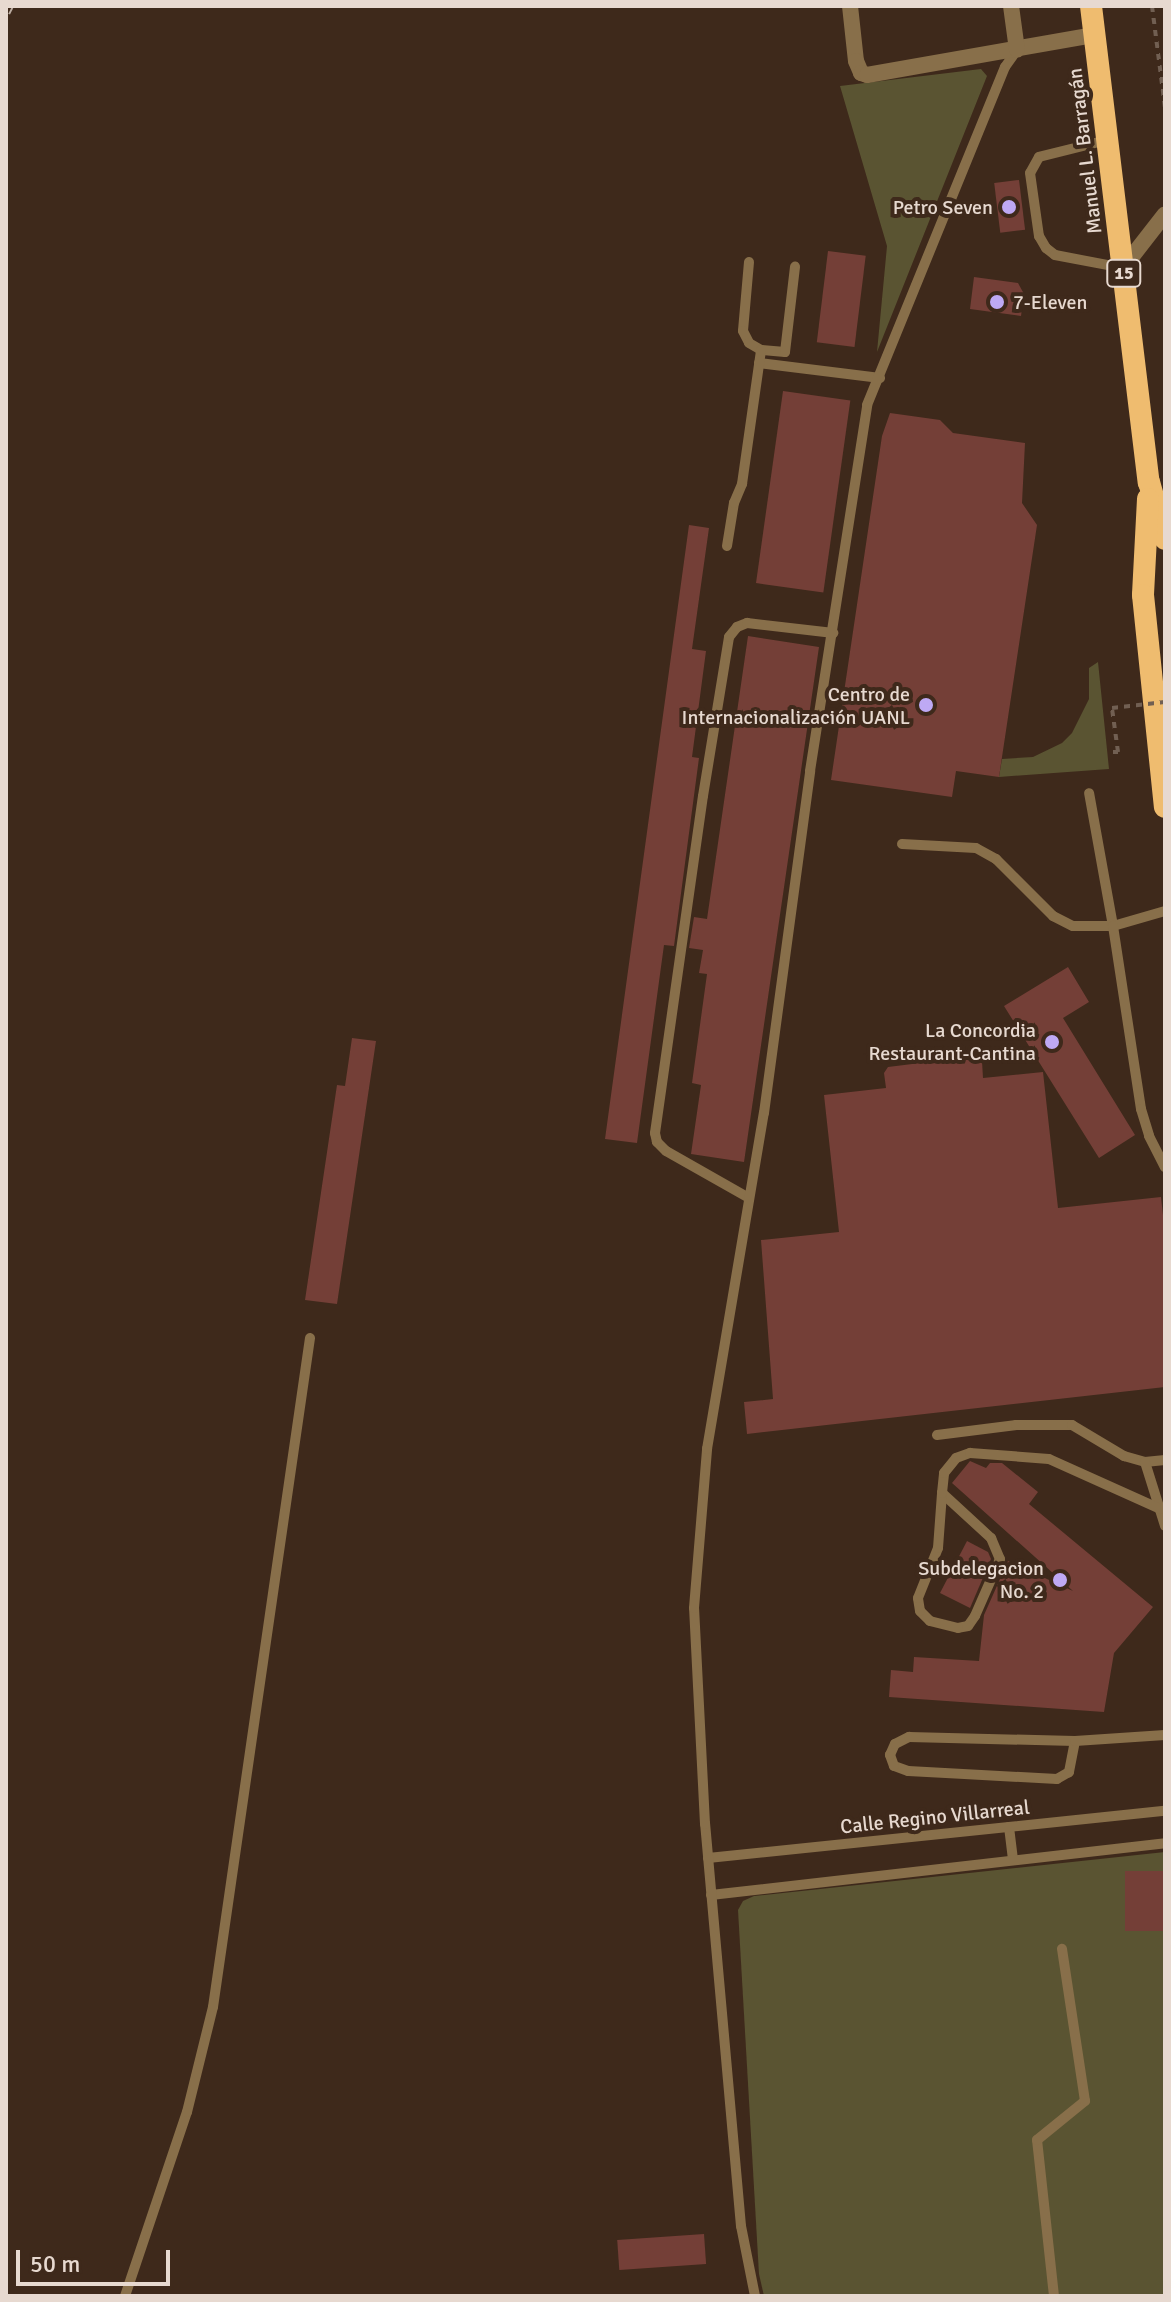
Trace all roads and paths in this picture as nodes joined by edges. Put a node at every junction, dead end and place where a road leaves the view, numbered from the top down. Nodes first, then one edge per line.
1 (850, 6) edge
2 (1011, 6) edge
3 (1091, 6) edge
4 (1152, 6) edge
5 (1095, 35) junction
6 (1017, 50) junction
7 (1165, 108) edge
8 (1109, 139) junction
9 (1165, 214) edge
10 (749, 262) dead end
11 (795, 267) dead end
12 (1123, 268) junction
13 (761, 350) junction
14 (759, 363) junction
15 (880, 378) junction
16 (1149, 482) junction
17 (1165, 539) edge
18 (727, 546) dead end
19 (833, 633) junction
20 (1165, 702) edge
21 (1113, 752) dead end
22 (1089, 793) dead end
23 (1165, 807) edge
24 (902, 844) dead end
25 (1165, 911) edge
26 (1113, 926) junction
27 (1165, 1167) edge
28 (749, 1198) junction
29 (310, 1338) dead end
30 (937, 1435) dead end
31 (1165, 1460) edge
32 (1145, 1462) junction
33 (942, 1493) junction
34 (1160, 1509) junction
35 (1165, 1526) edge
36 (1165, 1735) edge
37 (1075, 1741) junction
38 (1165, 1811) edge
39 (1009, 1827) junction
40 (1165, 1843) edge
41 (708, 1858) junction
42 (1013, 1859) junction
43 (711, 1895) junction
44 (1062, 1949) dead end
45 (125, 2296) edge
46 (755, 2296) edge
47 (1054, 2296) edge

1 - 6 street
2 - 6 street
3 - 5 highway, Manuel L. Barragán / 15
4 - 7 path
5 - 6 street
5 - 8 highway, Manuel L. Barragán / 15
6 - 15 lane
8 - 12 highway, Manuel L. Barragán / 15
8 - 12 lane
9 - 12 street
10 - 13 lane
11 - 13 lane
12 - 16 highway, Manuel L. Barragán / 15
13 - 14 lane
14 - 15 lane
14 - 18 lane
15 - 19 lane
16 - 17 highway, Manuel L. Barragán / 15
16 - 23 highway, Manuel L. Barragán / 15
19 - 28 lane
19 - 28 lane
20 - 21 path, bridge
22 - 26 lane
24 - 26 lane
25 - 26 lane
26 - 27 lane
28 - 41 lane
29 - 45 lane
30 - 32 lane
31 - 32 lane
32 - 34 lane
33 - 33 lane
33 - 34 lane
34 - 35 lane
36 - 37 lane
37 - 37 lane
38 - 39 lane, Calle Regino Villarreal
39 - 41 lane, Calle Regino Villarreal
39 - 42 lane
40 - 42 lane
41 - 43 lane
42 - 43 lane
43 - 46 lane
44 - 47 lane

